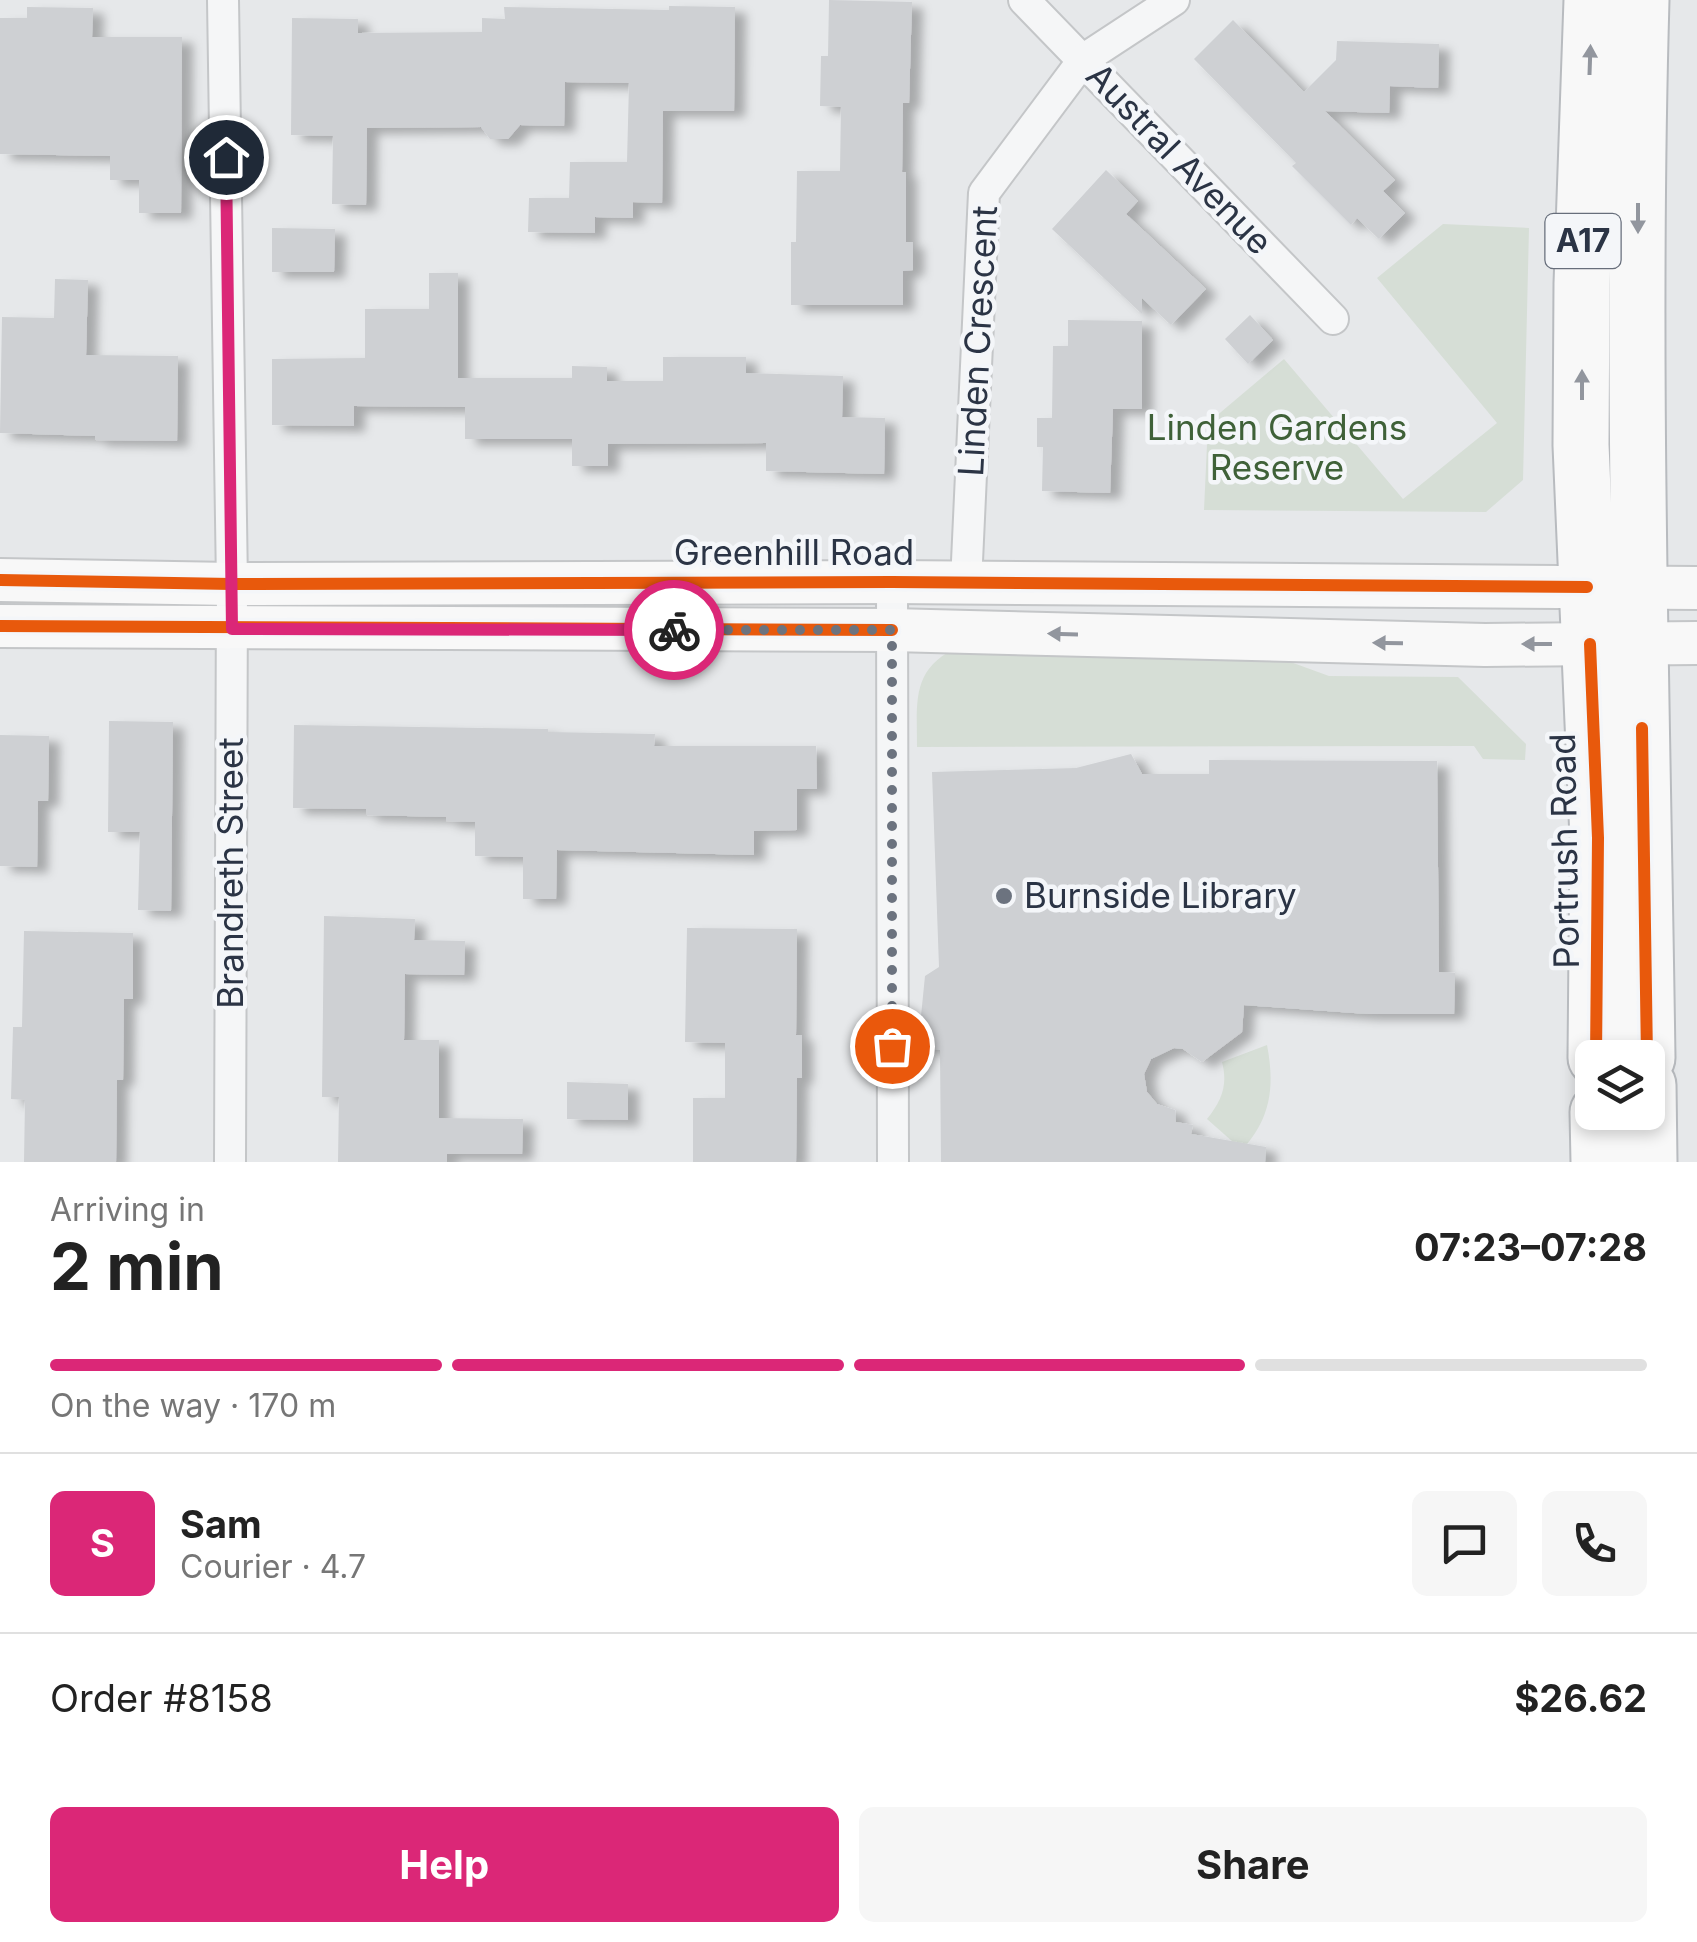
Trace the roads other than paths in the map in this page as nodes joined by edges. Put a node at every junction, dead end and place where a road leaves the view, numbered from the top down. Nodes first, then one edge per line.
1 (223, 0) edge
2 (1024, 0) edge
3 (1174, 0) edge
4 (1592, 0) edge
5 (1641, 0) edge
6 (1084, 59) junction
7 (1333, 320) dead end
8 (0, 580) edge
9 (892, 582) junction
10 (966, 583) junction
11 (232, 584) junction
12 (1614, 587) junction
13 (1697, 588) edge
14 (0, 626) edge
15 (232, 629) junction
16 (892, 630) junction
17 (1697, 643) edge
18 (1615, 644) junction
19 (1596, 1040) edge
20 (1646, 1040) edge
21 (1598, 1130) edge
22 (1648, 1130) edge
23 (230, 1162) edge
24 (893, 1162) edge
25 (1599, 1162) edge
26 (1648, 1162) edge

1 - 11 street, Brandreth Street
2 - 6 street, Austral Avenue
3 - 6 street, Linden Crescent
12 -> 4 highway, Portrush Road / A17
5 -> 12 highway, Portrush Road / A17
6 - 7 street, Austral Avenue
6 - 10 street, Linden Crescent
8 - 11 main road, Greenhill Road
9 - 10 main road, Greenhill Road
9 - 11 main road, Greenhill Road
9 - 16 street
10 - 12 main road, Greenhill Road
11 - 15 street, Brandreth Street
12 - 13 main road, Greenhill Road
12 - 18 highway, Portrush Road / A17
14 - 15 main road
15 - 16 main road
15 - 23 street, Brandreth Street
18 -> 16 main road
16 - 24 street
17 - 18 main road
18 - 19 highway, Portrush Road / A17
18 - 20 highway, Portrush Road / A17
21 - 25 highway
22 - 26 highway

